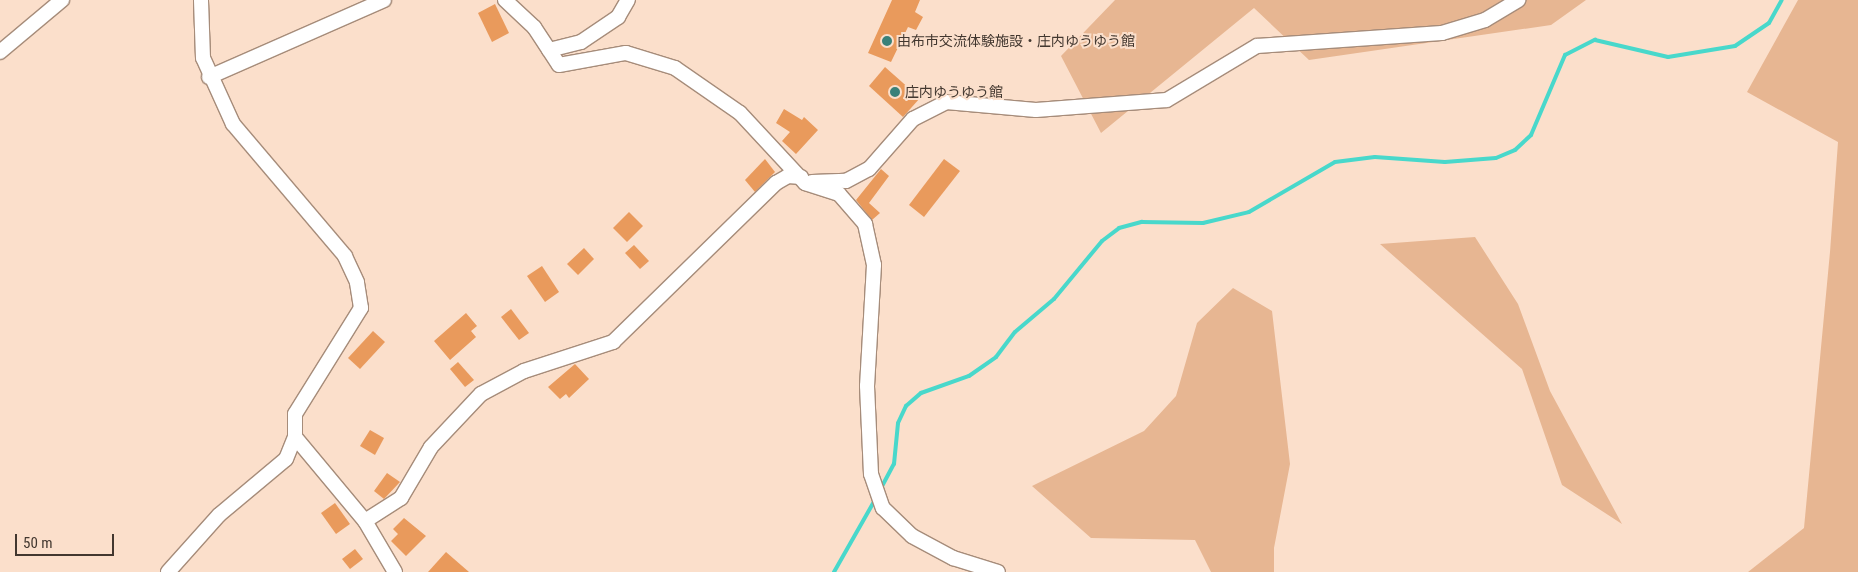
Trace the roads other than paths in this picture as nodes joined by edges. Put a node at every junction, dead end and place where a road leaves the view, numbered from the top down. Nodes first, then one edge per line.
1 (62, 0) edge
2 (200, 0) edge
3 (384, 0) edge
4 (505, 0) edge
5 (628, 0) edge
6 (1518, 0) edge
7 (549, 50) junction
8 (0, 52) edge
9 (209, 77) junction
10 (803, 180) junction
11 (295, 438) junction
12 (365, 521) junction
13 (168, 572) edge
14 (395, 572) edge
15 (998, 572) edge

1 - 8 street
2 - 9 street
3 - 9 street
4 - 7 street
5 - 7 street
6 - 10 street
7 - 10 street
9 - 11 street
10 - 12 street
10 - 15 street
11 - 12 street
11 - 13 street
12 - 14 street

